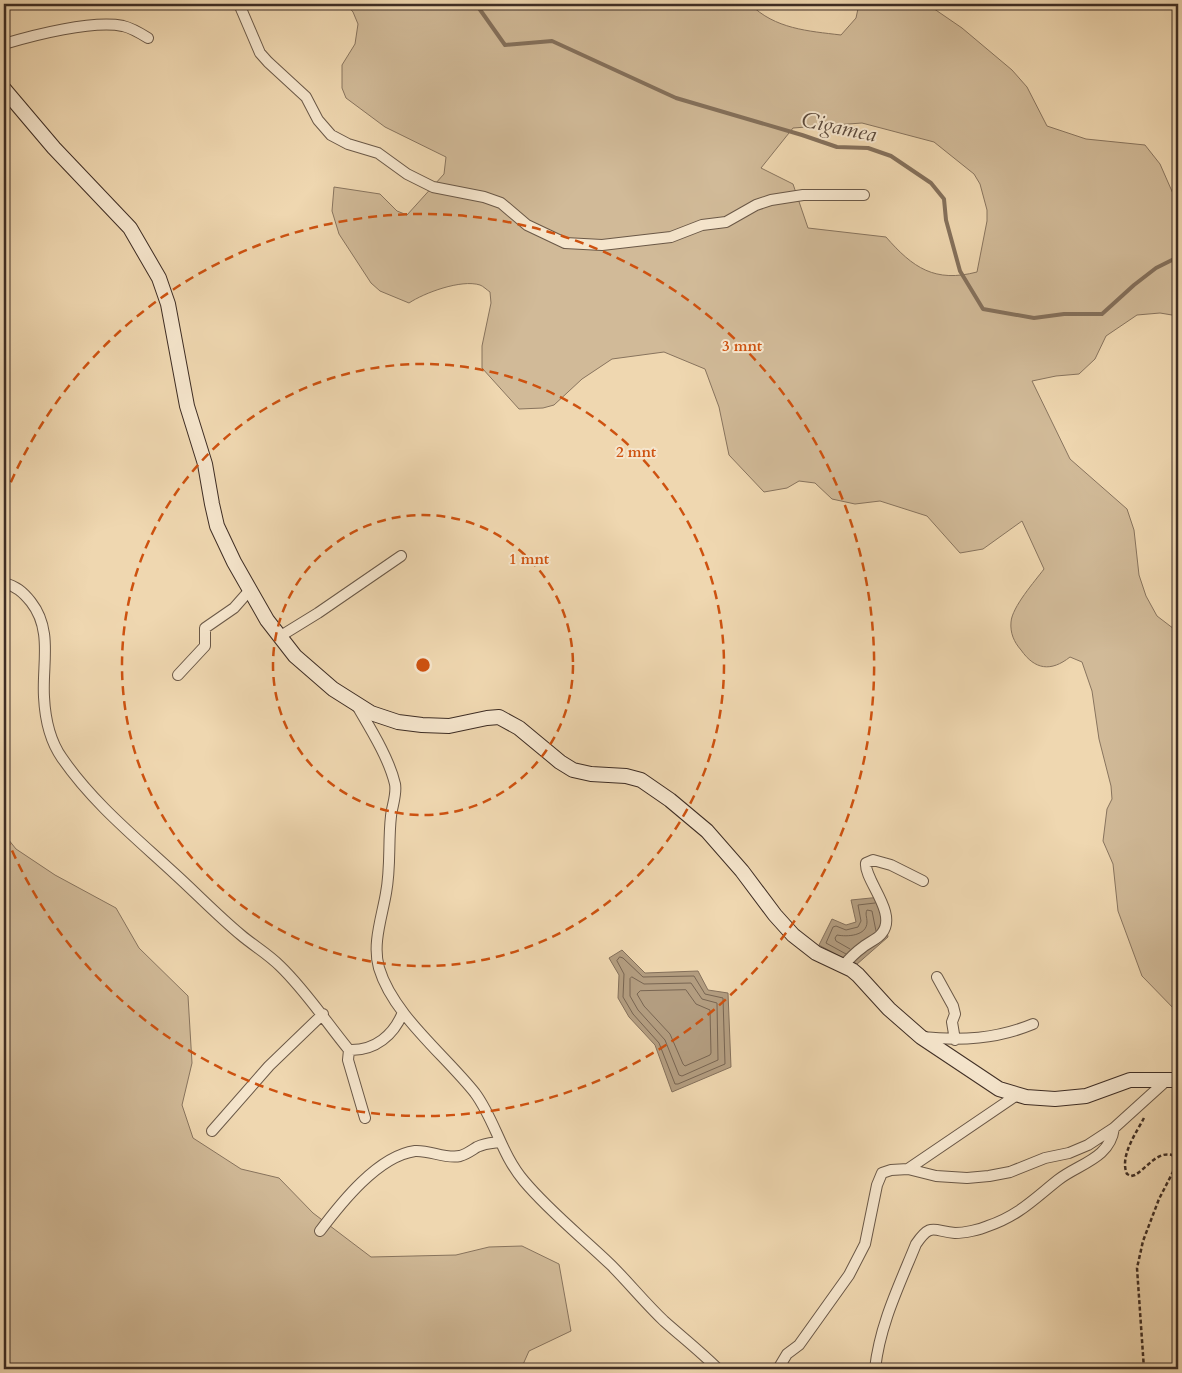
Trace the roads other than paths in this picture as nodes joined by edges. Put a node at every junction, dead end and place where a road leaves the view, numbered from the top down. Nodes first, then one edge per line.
1 (239, 4) edge
2 (148, 38) dead end
3 (4, 44) edge
4 (4, 89) edge
5 (864, 195) dead end
6 (401, 556) dead end
7 (4, 583) edge
8 (249, 591) junction
9 (279, 637) junction
10 (178, 674) dead end
11 (356, 703) junction
12 (923, 881) dead end
13 (843, 966) junction
14 (937, 977) dead end
15 (403, 1012) junction
16 (323, 1014) junction
17 (1033, 1024) dead end
18 (921, 1037) junction
19 (955, 1040) junction
20 (349, 1050) junction
21 (1172, 1080) edge
22 (1017, 1095) junction
23 (365, 1118) dead end
24 (1114, 1128) junction
25 (212, 1131) dead end
26 (500, 1142) junction
27 (908, 1169) junction
28 (320, 1231) dead end
29 (718, 1369) edge
30 (778, 1369) edge
31 (875, 1369) edge

1 - 5 street
2 - 3 street
4 - 8 main road
6 - 9 street
7 - 16 street
8 - 9 main road
8 - 10 street
9 - 11 main road
11 - 13 main road
11 - 15 street
12 - 13 street
13 - 18 main road
14 - 19 street
15 - 20 street
15 - 26 street
16 - 20 street
16 - 25 street
17 - 19 street
18 - 19 street
18 - 22 main road
20 - 23 street
21 - 22 main road
21 - 24 street
22 - 27 street
24 - 27 street
24 - 31 street
26 - 28 street
26 - 29 street
27 - 30 street

